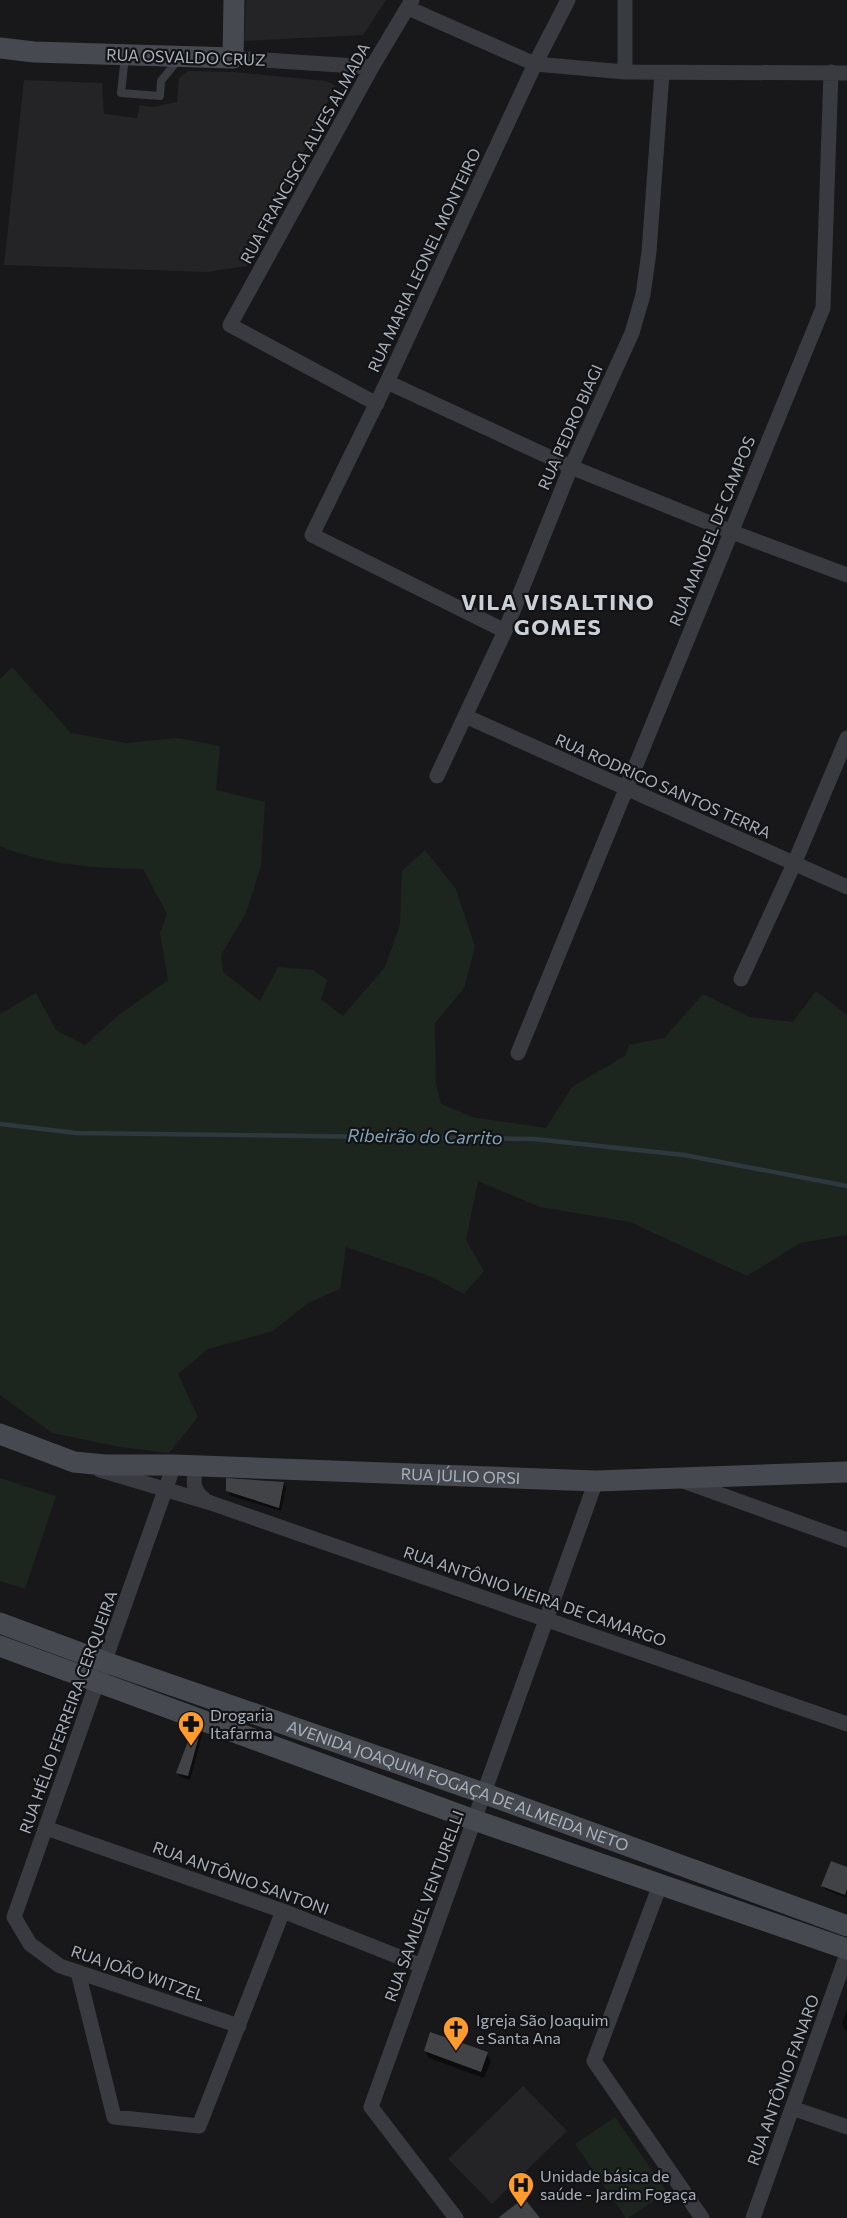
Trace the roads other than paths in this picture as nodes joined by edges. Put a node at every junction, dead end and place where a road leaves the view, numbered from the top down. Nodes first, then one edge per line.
1 (234, 0) edge
2 (568, 0) edge
3 (625, 0) edge
4 (410, 4) edge
5 (0, 48) edge
6 (125, 55) junction
7 (181, 57) junction
8 (233, 58) junction
9 (535, 64) junction
10 (372, 67) junction
11 (625, 72) junction
12 (831, 72) junction
13 (663, 73) junction
14 (847, 73) edge
15 (387, 382) junction
16 (377, 404) junction
17 (571, 467) junction
18 (732, 532) junction
19 (847, 575) edge
20 (505, 631) junction
21 (465, 716) junction
22 (847, 738) edge
23 (437, 776) dead end
24 (626, 789) junction
25 (794, 864) junction
26 (847, 887) edge
27 (741, 979) dead end
28 (518, 1053) dead end
29 (0, 1434) edge
30 (74, 1462) junction
31 (174, 1465) junction
32 (196, 1466) junction
33 (847, 1472) edge
34 (674, 1477) junction
35 (596, 1481) junction
36 (166, 1490) junction
37 (211, 1503) junction
38 (847, 1540) edge
39 (548, 1620) junction
40 (0, 1623) edge
41 (0, 1646) edge
42 (101, 1671) junction
43 (847, 1724) edge
44 (483, 1793) junction
45 (474, 1820) junction
46 (46, 1828) junction
47 (660, 1885) junction
48 (283, 1911) junction
49 (847, 1926) edge
50 (30, 1944) joint
51 (847, 1949) edge
52 (847, 1954) edge
53 (422, 1966) junction
54 (78, 1972) junction
55 (240, 2026) junction
56 (792, 2108) junction
57 (847, 2127) edge
58 (456, 2218) edge
59 (702, 2218) edge
60 (753, 2218) edge

1 - 8 street
2 - 9 street, RUA MARIA LEONEL MONTEIRO
3 - 11 street
4 - 9 street
4 - 10 street, RUA FRANCISCA ALVES ALMADA
5 - 6 street, RUA OSVALDO CRUZ
6 - 7 street, RUA OSVALDO CRUZ
6 - 7 lane
7 - 8 street, RUA OSVALDO CRUZ
8 - 10 street, RUA OSVALDO CRUZ
9 - 11 street
9 - 15 street, RUA MARIA LEONEL MONTEIRO
10 - 16 street, RUA FRANCISCA ALVES ALMADA
11 - 13 street
12 - 13 street
12 - 14 street
12 - 18 street, RUA MANOEL DE CAMPOS
13 - 17 street, RUA PEDRO BIAGI
15 - 16 street, RUA MARIA LEONEL MONTEIRO
15 - 17 street
16 - 20 street, RUA MARIA LEONEL MONTEIRO
17 - 18 street
17 - 20 street, RUA PEDRO BIAGI
18 - 19 street
18 - 24 street, RUA MANOEL DE CAMPOS
20 - 21 street, RUA PEDRO BIAGI
21 - 23 street, RUA PEDRO BIAGI
21 - 24 street, RUA RODRIGO SANTOS TERRA
22 - 25 street
24 - 25 street, RUA RODRIGO SANTOS TERRA
24 - 28 street, RUA MANOEL DE CAMPOS
25 - 26 street, RUA RODRIGO SANTOS TERRA
25 - 27 street
29 - 30 street, RUA JÚLIO ORSI
30 - 31 street, RUA JÚLIO ORSI
30 - 36 street, RUA ANTÔNIO VIEIRA DE CAMARGO
31 - 32 street, RUA JÚLIO ORSI
31 - 36 street, RUA HÉLIO FERREIRA CERQUEIRA
32 - 35 street, RUA JÚLIO ORSI
32 - 37 street
33 - 34 street, RUA JÚLIO ORSI
34 - 35 street, RUA JÚLIO ORSI
34 - 38 street
35 - 39 street, RUA SAMUEL VENTURELLI
36 - 37 street, RUA ANTÔNIO VIEIRA DE CAMARGO
36 - 42 street, RUA HÉLIO FERREIRA CERQUEIRA
37 - 39 street, RUA ANTÔNIO VIEIRA DE CAMARGO
39 - 43 street, RUA ANTÔNIO VIEIRA DE CAMARGO
39 - 44 street, RUA SAMUEL VENTURELLI
40 - 42 street, AVENIDA JOAQUIM FOGAÇA DE ALMEIDA NETO
41 - 42 street, AVENIDA JOAQUIM FOGAÇA DE ALMEIDA NETO
42 - 44 street, AVENIDA JOAQUIM FOGAÇA DE ALMEIDA NETO
42 - 45 street, AVENIDA JOAQUIM FOGAÇA DE ALMEIDA NETO
42 - 46 street, RUA HÉLIO FERREIRA CERQUEIRA
44 - 45 street, RUA SAMUEL VENTURELLI
44 - 49 street, AVENIDA JOAQUIM FOGAÇA DE ALMEIDA NETO
45 - 47 street, AVENIDA JOAQUIM FOGAÇA DE ALMEIDA NETO
45 - 53 street, RUA SAMUEL VENTURELLI
46 - 48 street, RUA ANTÔNIO SANTONI
46 - 50 street, RUA HÉLIO FERREIRA CERQUEIRA
47 - 51 street, AVENIDA JOAQUIM FOGAÇA DE ALMEIDA NETO
47 - 59 street
48 - 53 street, RUA ANTÔNIO SANTONI
48 - 55 street
50 - 54 street, RUA JOÃO WITZEL
52 - 56 street, RUA ANTÔNIO FANARO
53 - 58 street, RUA SAMUEL VENTURELLI
54 - 55 street, RUA JOÃO WITZEL
54 - 55 street
56 - 57 street
56 - 60 street, RUA ANTÔNIO FANARO

